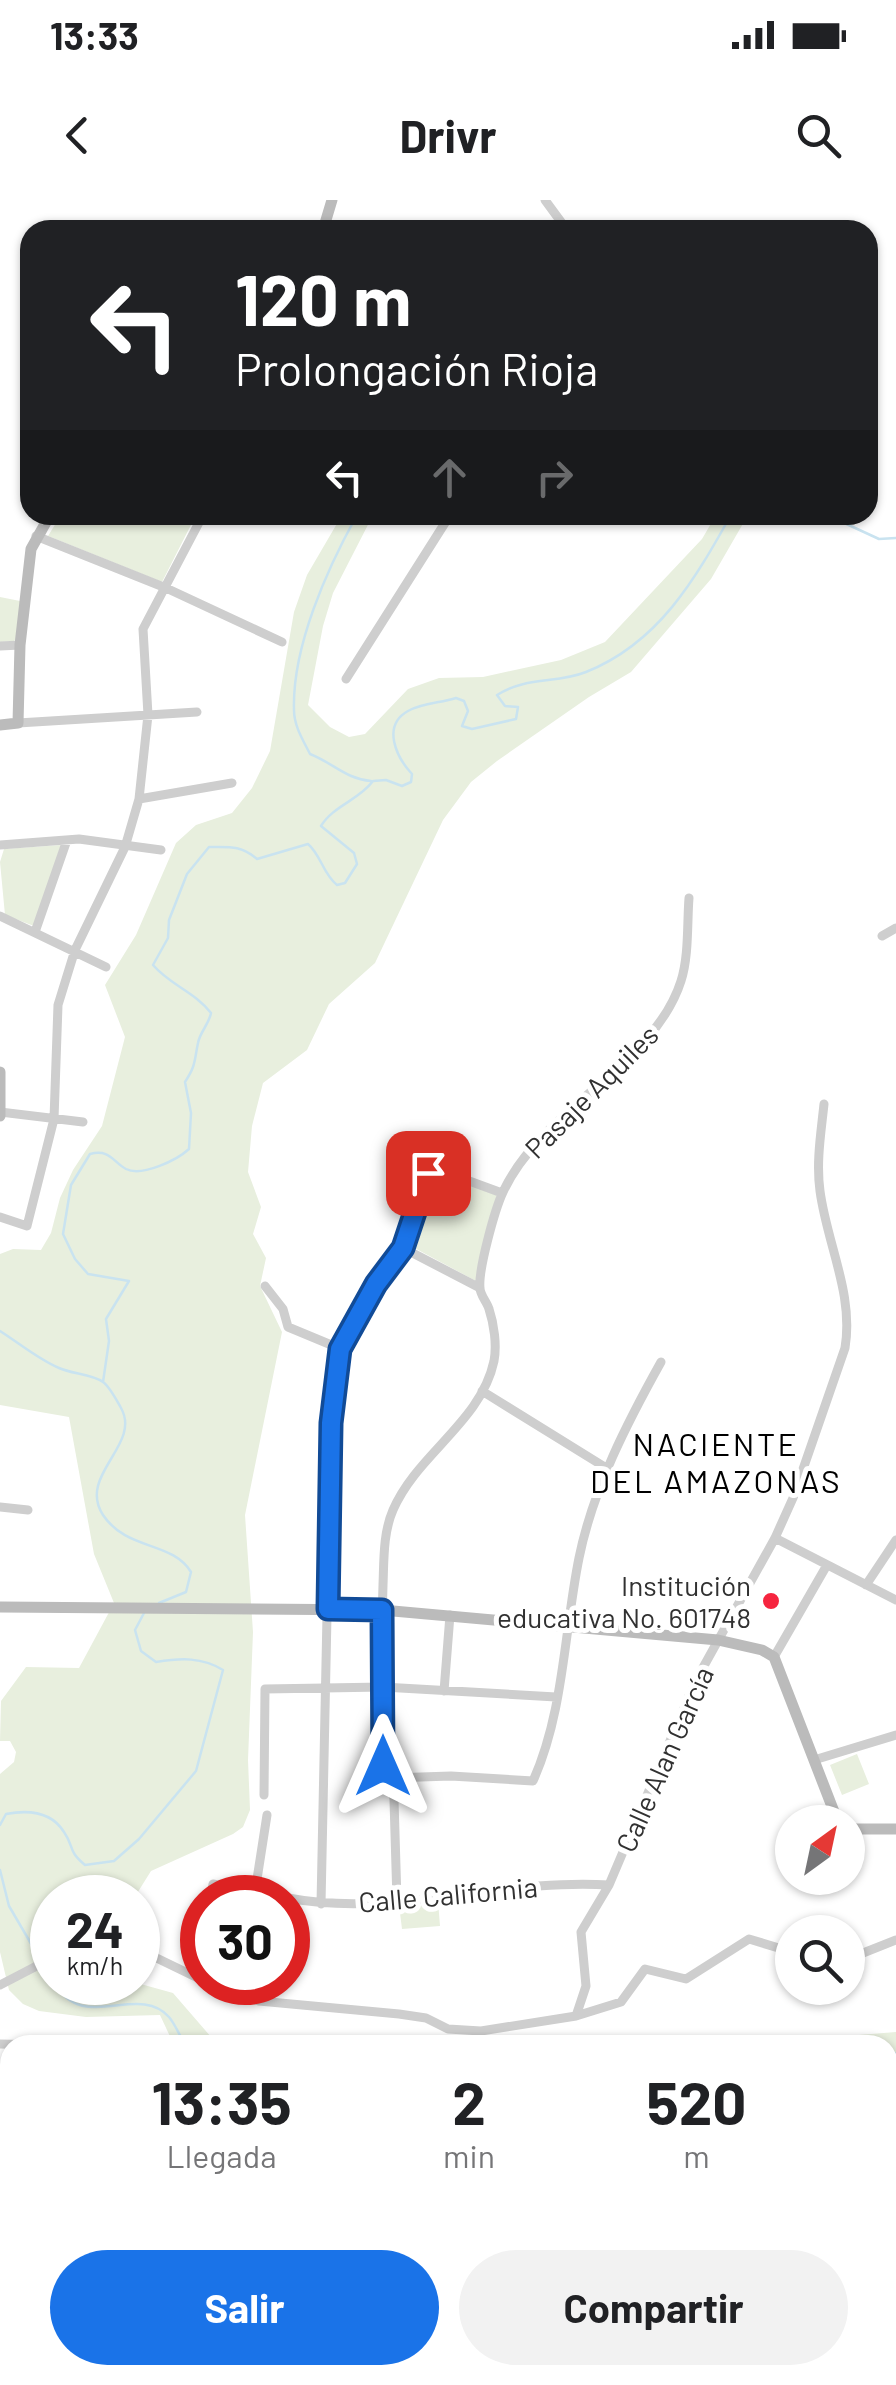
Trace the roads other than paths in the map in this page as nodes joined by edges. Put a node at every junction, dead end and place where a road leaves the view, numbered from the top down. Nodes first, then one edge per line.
1 (43, 525) edge
2 (198, 525) edge
3 (444, 525) edge
4 (36, 536) junction
5 (166, 588) junction
6 (282, 642) dead end
7 (20, 645) junction
8 (0, 646) edge
9 (346, 678) dead end
10 (197, 712) dead end
11 (148, 714) junction
12 (18, 723) junction
13 (0, 725) edge
14 (232, 784) dead end
15 (139, 799) junction
16 (67, 840) junction
17 (0, 845) edge
18 (125, 847) junction
19 (161, 850) dead end
20 (688, 898) dead end
21 (0, 916) edge
22 (896, 928) edge
23 (35, 932) junction
24 (882, 936) dead end
25 (75, 950) junction
26 (106, 967) dead end
27 (0, 1072) edge
28 (824, 1104) dead end
29 (0, 1114) edge
30 (54, 1120) junction
31 (83, 1122) dead end
32 (502, 1193) junction
33 (0, 1217) edge
34 (403, 1248) junction
35 (266, 1286) dead end
36 (480, 1288) junction
37 (340, 1349) junction
38 (661, 1362) dead end
39 (482, 1390) junction
40 (608, 1469) junction
41 (0, 1508) edge
42 (28, 1510) dead end
43 (775, 1538) junction
44 (896, 1540) edge
45 (827, 1565) junction
46 (866, 1585) junction
47 (896, 1600) edge
48 (0, 1607) edge
49 (328, 1609) junction
50 (382, 1610) junction
51 (450, 1615) junction
52 (566, 1625) junction
53 (718, 1640) junction
54 (774, 1658) junction
55 (382, 1688) junction
56 (327, 1689) junction
57 (444, 1691) junction
58 (556, 1697) junction
59 (896, 1734) edge
60 (814, 1760) junction
61 (393, 1780) junction
62 (264, 1796) dead end
63 (831, 1805) edge
64 (267, 1815) dead end
65 (865, 1829) edge
66 (896, 1829) edge
67 (257, 1875) edge
68 (608, 1885) junction
69 (398, 1901) junction
70 (310, 1902) edge
71 (322, 1904) junction
72 (896, 1940) edge
73 (775, 1947) edge
74 (865, 1952) edge
75 (30, 1969) edge
76 (0, 1985) edge
77 (301, 2005) edge
78 (576, 2016) junction

1 - 4 street
2 - 5 street
3 - 9 street
4 - 5 street
4 - 7 street
5 - 6 street
5 - 11 street
7 - 8 street
7 - 12 street
10 - 11 street
11 - 12 street
11 - 15 street
12 - 13 street
14 - 15 street
15 - 18 street
16 - 17 street
16 - 18 street
16 - 23 street
18 - 19 street
18 - 25 street
20 - 32 street, Pasaje Aquiles
21 - 23 street
22 - 24 street
23 - 25 street
25 - 26 street
25 - 30 street
27 - 29 street
28 - 43 street, Calle Alan García
29 - 30 street
30 - 31 street
30 - 33 street
32 - 34 street
32 - 36 street, Pasaje Aquiles
34 - 36 street
34 - 37 street
35 - 37 street
36 - 39 street, Pasaje Aquiles
37 - 49 street
38 - 40 street
39 - 40 street
39 - 50 street, Pasaje Aquiles
40 - 52 street
41 - 42 street
43 - 45 street
43 - 53 street, Calle Alan García
44 - 46 street
45 - 46 street
45 - 54 street
46 - 47 street
48 - 49 street
49 - 50 street
49 - 56 street
50 - 51 street
50 - 55 street, Pasaje Aquiles
51 - 52 street
51 - 57 street
52 - 53 street
52 - 58 street
53 - 54 street
53 - 68 street, Calle Alan García
54 - 60 street
55 - 56 street
55 - 57 street
55 - 61 street, Pasaje Aquiles
56 - 62 street
56 - 71 street
57 - 58 street
58 - 61 street
59 - 60 street
60 - 63 street
61 - 69 street, Pasaje Aquiles
64 - 67 street
65 - 66 street
68 - 69 street, Calle California
68 - 78 street, Calle Alan García
69 - 71 street, Calle California
70 - 71 street, Calle California
72 - 74 street
73 - 78 street
75 - 76 street
77 - 78 street

